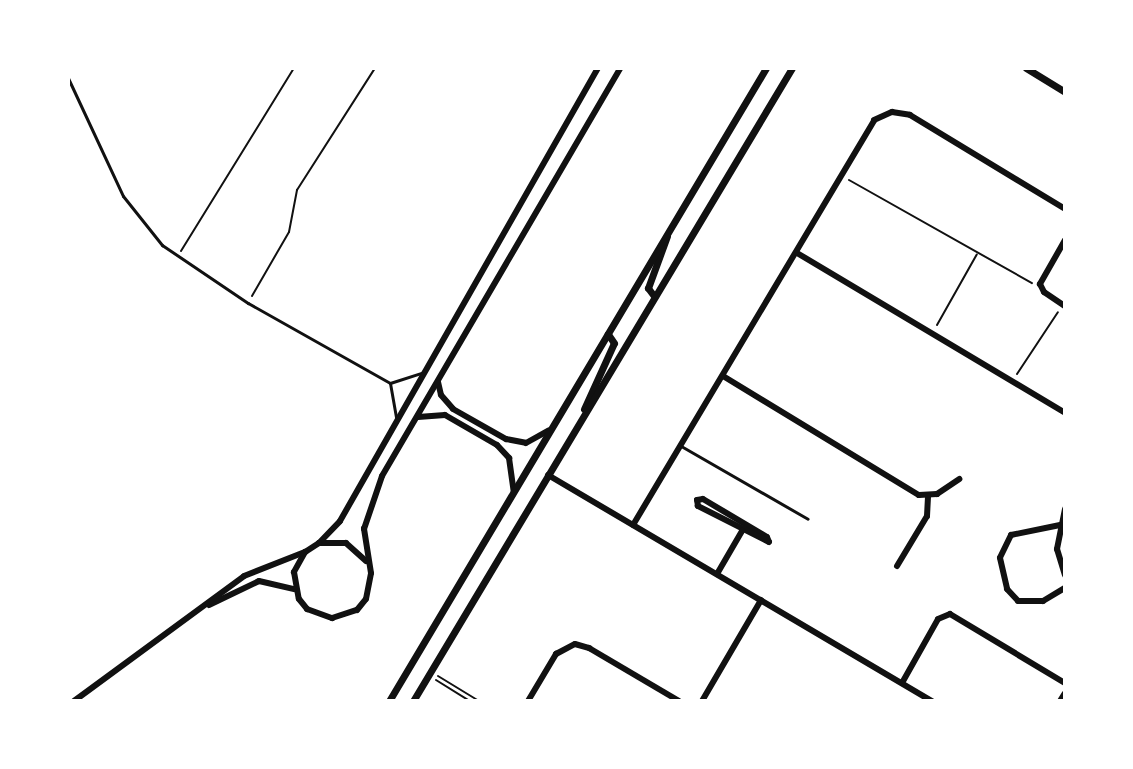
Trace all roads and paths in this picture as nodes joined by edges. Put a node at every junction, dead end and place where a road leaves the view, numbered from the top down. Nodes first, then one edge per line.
1 (294, 68) edge
2 (375, 68) edge
3 (598, 68) edge
4 (620, 68) edge
5 (766, 68) edge
6 (792, 68) edge
7 (1026, 68) edge
8 (68, 78) edge
9 (1065, 92) edge
10 (841, 175) junction
11 (1065, 209) edge
12 (667, 234) junction
13 (1065, 240) edge
14 (797, 253) junction
15 (978, 253) junction
16 (177, 258) junction
17 (1041, 288) junction
18 (654, 296) junction
19 (248, 303) junction
20 (1064, 305) edge
21 (608, 334) junction
22 (932, 334) junction
23 (421, 373) junction
24 (723, 376) junction
25 (438, 380) junction
26 (1012, 382) junction
27 (390, 383) junction
28 (583, 412) junction
29 (1065, 413) edge
30 (396, 417) junction
31 (415, 419) junction
32 (554, 424) junction
33 (681, 446) junction
34 (548, 475) junction
35 (959, 479) dead end
36 (514, 492) junction
37 (928, 496) junction
38 (1065, 509) edge
39 (808, 519) dead end
40 (633, 525) junction
41 (1060, 525) junction
42 (742, 531) junction
43 (319, 543) junction
44 (305, 552) junction
45 (366, 561) junction
46 (897, 566) dead end
47 (717, 574) junction
48 (1065, 575) edge
49 (1065, 588) edge
50 (294, 589) junction
51 (761, 600) junction
52 (199, 610) junction
53 (429, 673) junction
54 (902, 683) junction
55 (1065, 683) edge
56 (1065, 693) edge
57 (74, 701) edge
58 (389, 701) edge
59 (413, 701) edge
60 (470, 701) edge
61 (479, 701) edge
62 (528, 701) edge
63 (679, 701) edge
64 (702, 701) edge
65 (932, 701) edge
66 (1060, 701) edge

1 - 16 path
2 - 19 path
3 - 23 street
4 - 25 street
5 - 12 street
6 - 18 street
7 - 9 street
8 - 16 lane
10 - 11 street
10 - 14 street
10 - 15 path
12 - 18 street
12 - 21 street
13 - 17 street
14 - 22 street
14 - 24 street
15 - 17 path
15 - 22 path
16 - 19 lane
17 - 20 street
18 - 28 street
19 - 27 lane
20 - 26 path
21 - 28 street
21 - 32 street
22 - 26 street
23 - 27 lane
23 - 30 street
24 - 33 street
24 - 37 street
25 - 31 street
25 - 32 street
26 - 29 street
27 - 30 lane
28 - 34 street
30 - 43 street
31 - 36 street
31 - 45 street
32 - 36 street
33 - 39 lane
33 - 40 street
34 - 40 street
34 - 53 street
35 - 37 street
36 - 58 street
37 - 46 street
38 - 41 street
40 - 47 street
41 - 48 street
41 - 49 street
42 - 42 street
42 - 47 street
43 - 44 street
43 - 45 street
44 - 50 street
44 - 52 street
45 - 50 street
47 - 51 street
50 - 52 street
51 - 54 street
51 - 64 street
52 - 57 street
53 - 59 street
53 - 60 path
53 - 61 path
54 - 55 street
54 - 65 street
56 - 66 street
62 - 63 street

